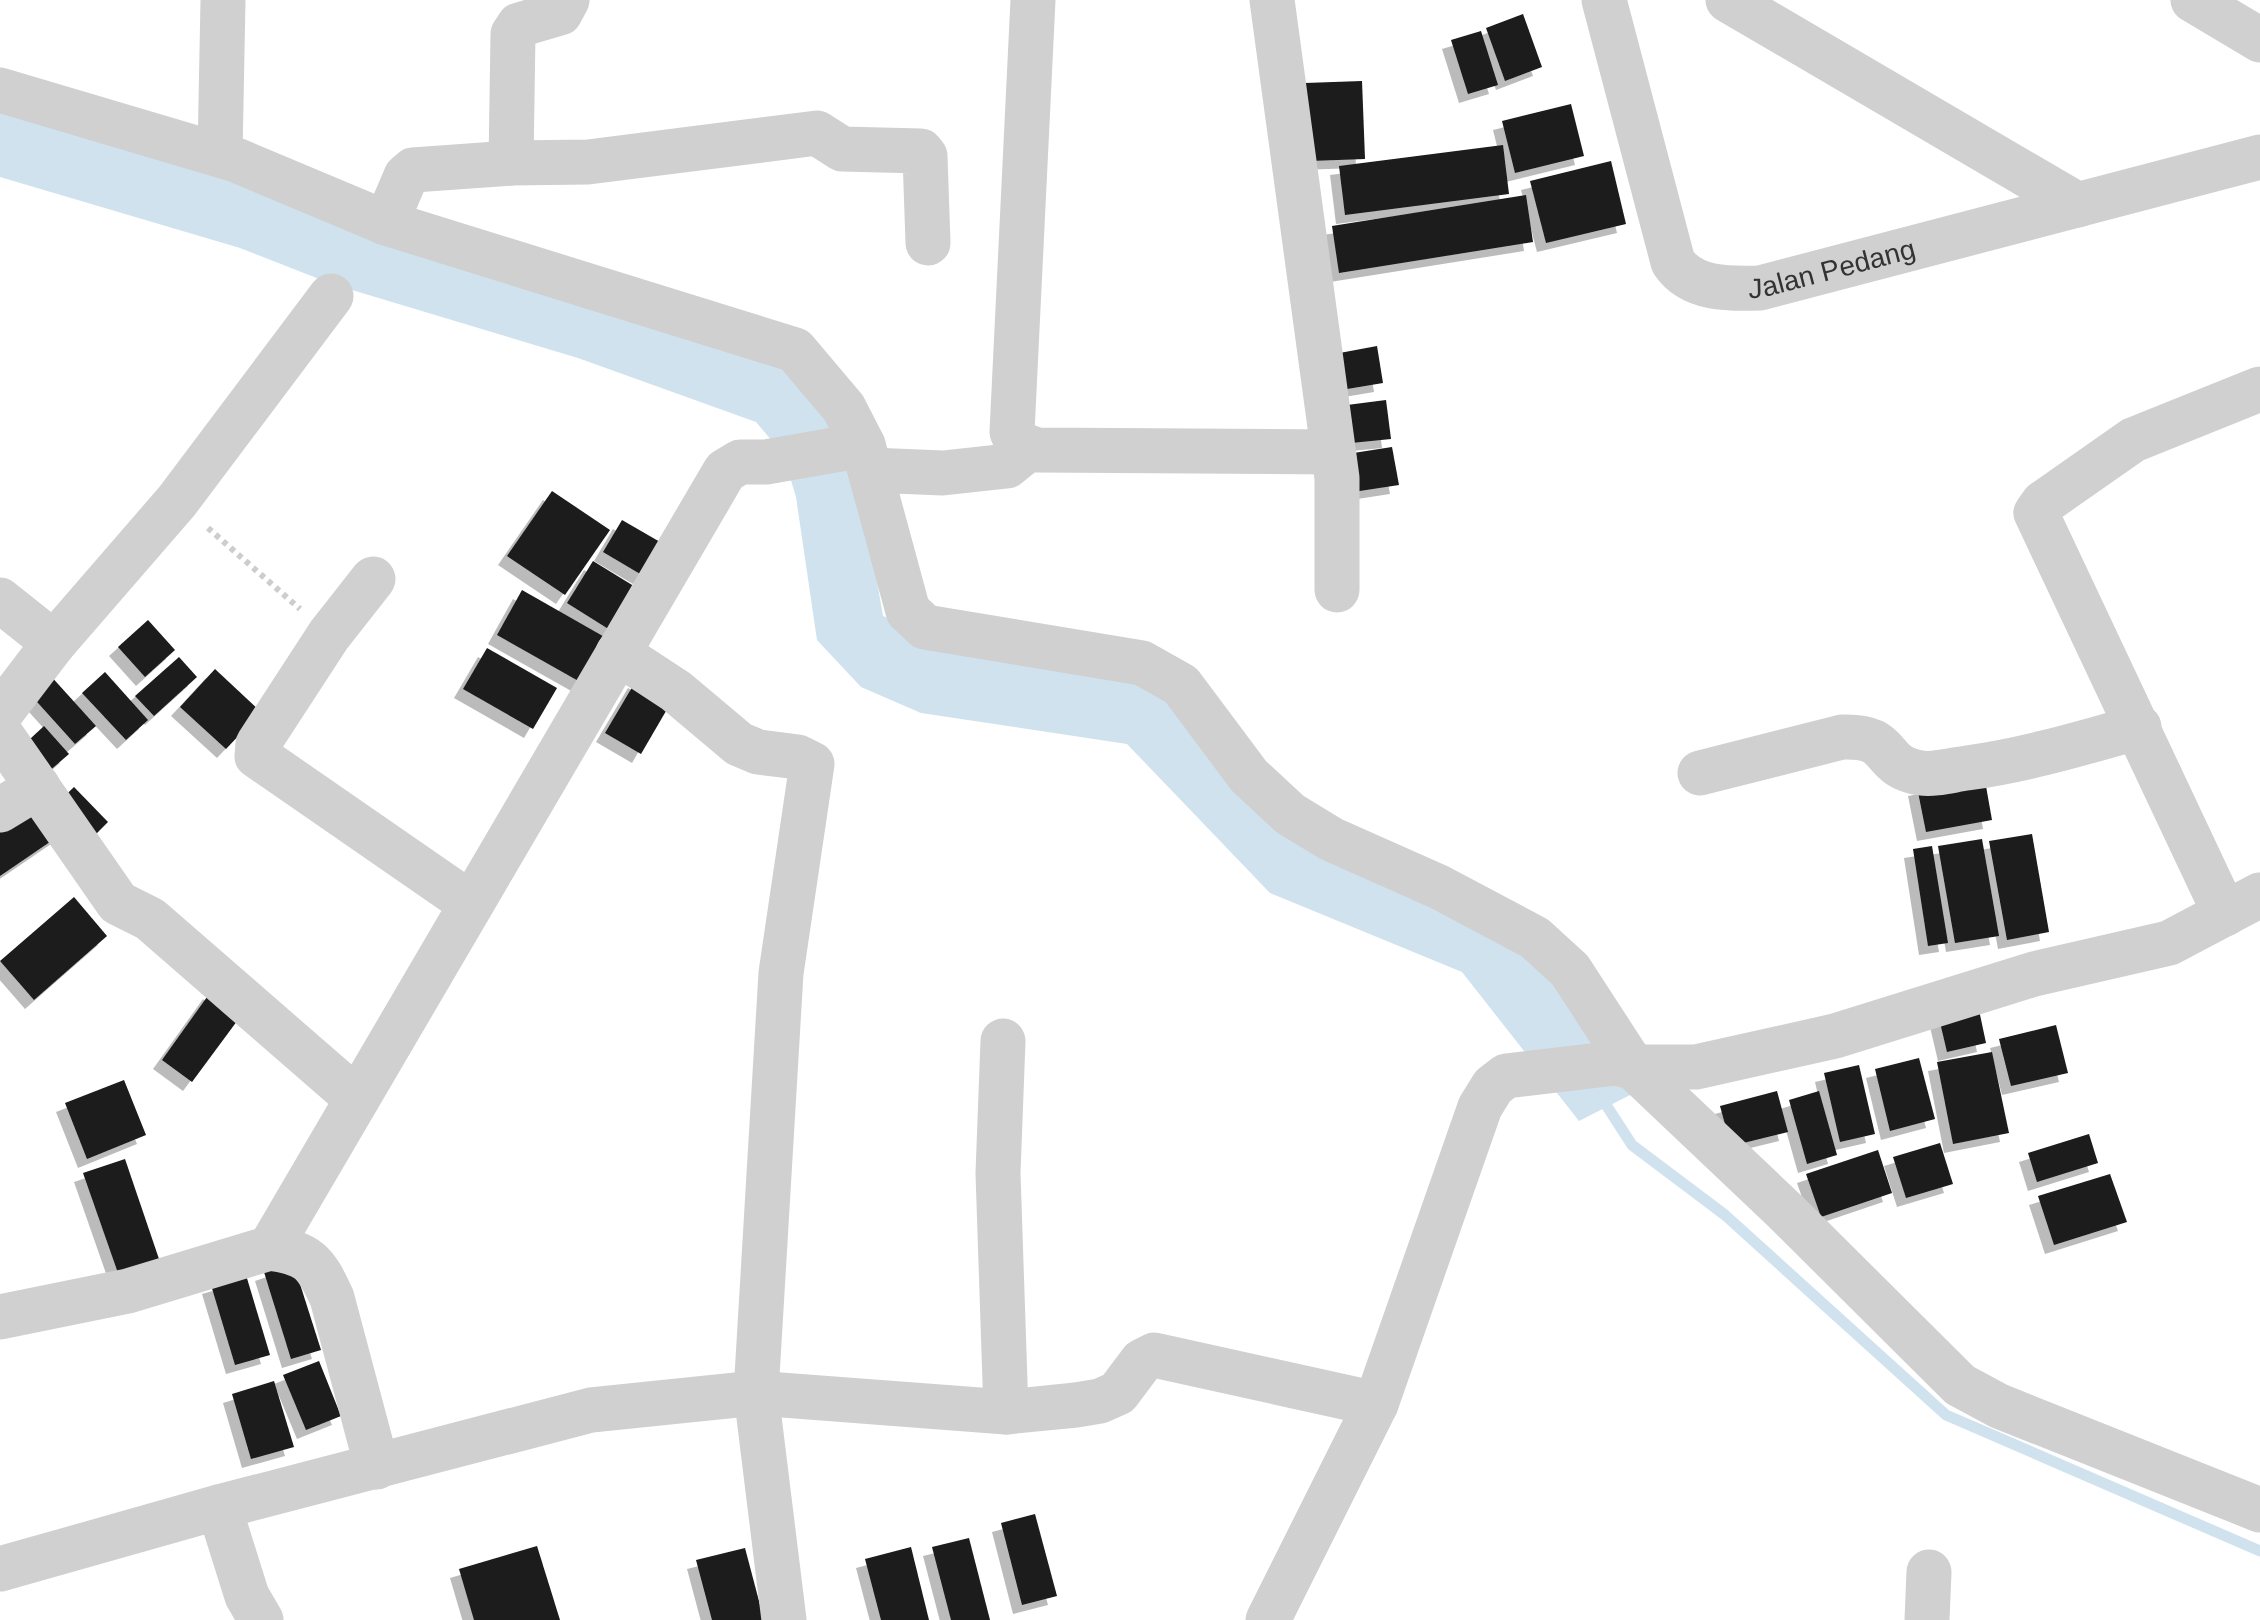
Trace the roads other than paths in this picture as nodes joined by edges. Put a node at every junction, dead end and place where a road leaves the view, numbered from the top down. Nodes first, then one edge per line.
1 (223, 0) edge
2 (568, 0) edge
3 (1033, 0) edge
4 (1272, 0) edge
5 (1604, 0) edge
6 (1728, 0) edge
7 (2193, 0) edge
8 (2260, 40) edge
9 (0, 90) edge
10 (220, 156) junction
11 (2260, 158) edge
12 (511, 163) junction
13 (2078, 205) junction
14 (386, 223) junction
15 (928, 243) dead end
16 (331, 296) dead end
17 (2260, 389) edge
18 (1028, 449) junction
19 (1334, 452) junction
20 (861, 454) junction
21 (373, 579) dead end
22 (1336, 590) dead end
23 (0, 600) edge
24 (54, 643) junction
25 (618, 653) junction
26 (0, 714) edge
27 (2139, 727) junction
28 (0, 733) edge
29 (1700, 773) dead end
30 (19, 799) edge
31 (471, 904) junction
32 (2242, 904) edge
33 (1004, 1041) dead end
34 (1624, 1065) junction
35 (357, 1099) junction
36 (270, 1248) junction
37 (0, 1318) edge
38 (756, 1393) junction
39 (1376, 1404) junction
40 (1006, 1412) junction
41 (377, 1467) junction
42 (218, 1507) junction
43 (2260, 1510) edge
44 (0, 1569) edge
45 (1929, 1572) dead end
46 (261, 1620) edge
47 (784, 1620) edge
48 (1268, 1620) edge
49 (1927, 1620) edge

1 - 10 street
2 - 12 street
3 - 18 street
4 - 19 street
5 - 13 street, Jalan Pedang
6 - 13 street
7 - 8 street
9 - 10 street
10 - 14 street
11 - 13 street, Jalan Pedang
12 - 14 street
12 - 15 street
14 - 20 street
16 - 24 street
17 - 27 street
18 - 19 street
18 - 20 street
19 - 22 street
20 - 25 street
20 - 34 street
21 - 31 street
23 - 24 street
24 - 26 street
25 - 31 street
25 - 38 street
27 - 29 street
27 - 32 street
28 - 30 street
30 - 35 street
31 - 35 street
32 - 34 street
33 - 40 street
34 - 39 street
34 - 43 street
35 - 36 street
36 - 37 street
36 - 41 street
38 - 40 street
38 - 41 street
38 - 47 street
39 - 40 street
39 - 48 street
41 - 42 street
42 - 44 street
42 - 46 street
45 - 49 street

